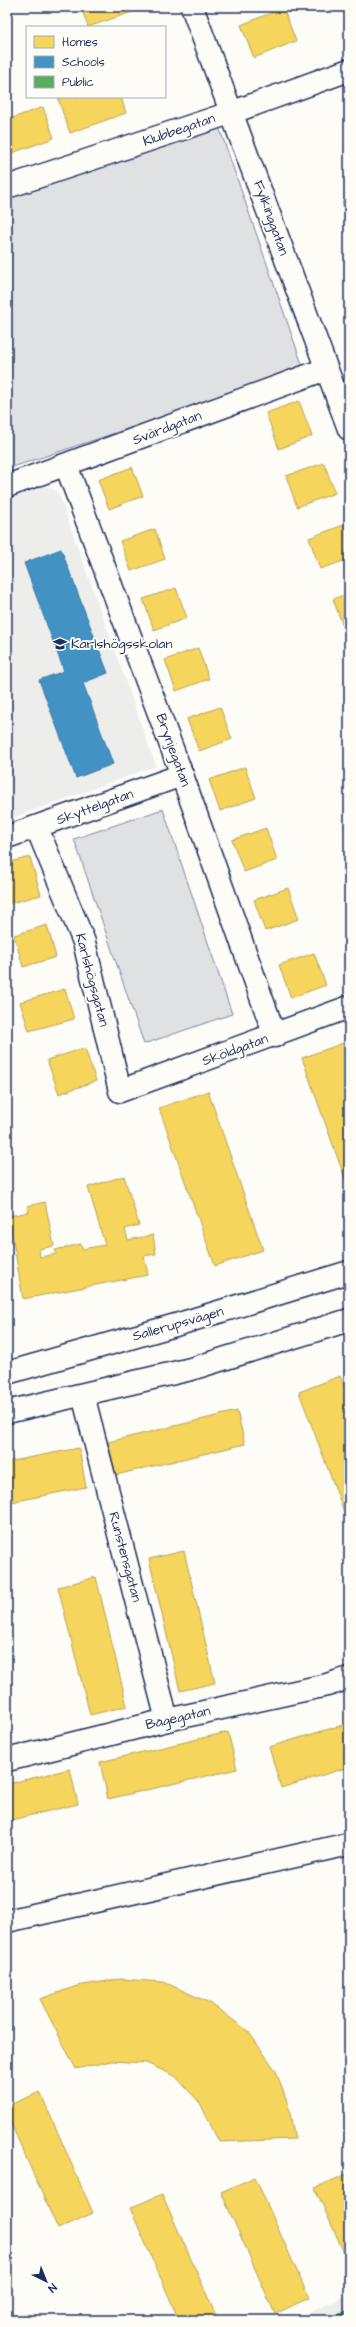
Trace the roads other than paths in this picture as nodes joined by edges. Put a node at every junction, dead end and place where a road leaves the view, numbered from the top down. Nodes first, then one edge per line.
1 (192, 7) edge
2 (349, 70) edge
3 (233, 112) junction
4 (7, 187) edge
5 (326, 369) junction
6 (349, 429) edge
7 (66, 466) junction
8 (7, 486) edge
9 (182, 775) junction
10 (37, 828) junction
11 (7, 837) edge
12 (349, 1007) edge
13 (275, 1036) junction
14 (120, 1091) joint
15 (349, 1272) edge
16 (349, 1320) edge
17 (7, 1373) edge
18 (83, 1395) junction
19 (7, 1412) edge
20 (349, 1678) edge
21 (167, 1720) junction
22 (7, 1760) edge
23 (349, 1844) edge
24 (7, 1921) edge

1 - 3 street, Fylkinggatan
2 - 3 street, Klubbegatan
3 - 4 street, Klubbegatan
3 - 5 street, Fylkinggatan
5 - 6 street, Fylkinggatan
5 - 7 street, Svärdgatan
7 - 8 street, Svärdgatan
7 - 9 street, Brynjegatan
9 - 10 street, Skyttelgatan
9 - 13 street, Brynjegatan
10 - 11 street, Skyttelgatan
10 - 14 street, Karlshögsgatan
12 - 13 street, Sköldgatan
13 - 14 street, Sköldgatan
15 - 17 street, Sallerupsvägen
16 - 18 street
18 - 19 street
18 - 21 street, Runstensgatan
20 - 21 street, Bågegatan
21 - 22 street, Bågegatan
23 - 24 street

